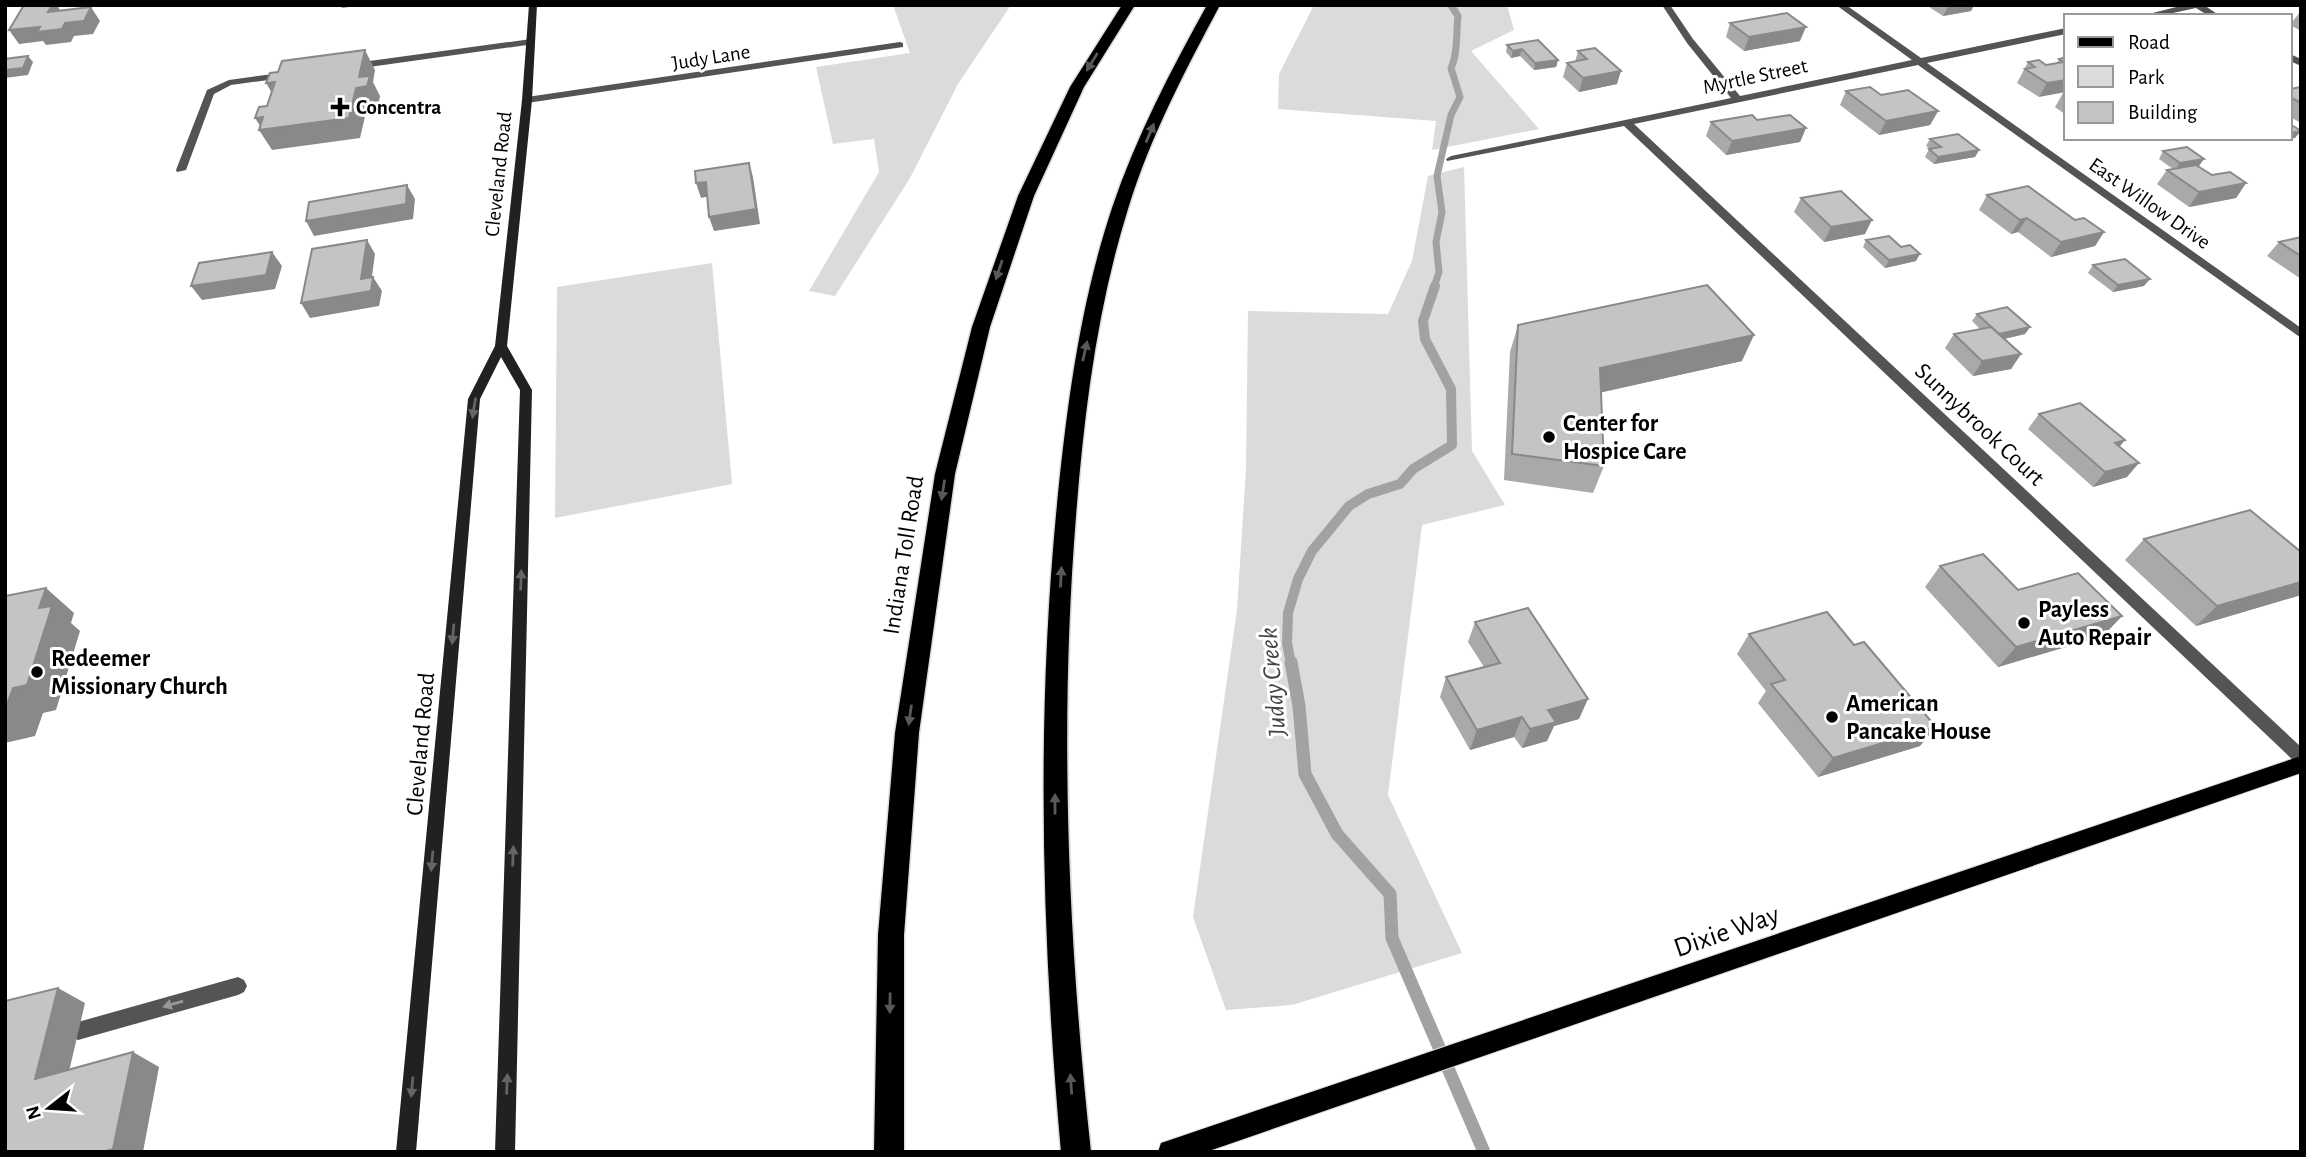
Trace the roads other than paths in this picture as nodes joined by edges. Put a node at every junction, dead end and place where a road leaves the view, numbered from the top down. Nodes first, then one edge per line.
1 (533, 5) edge
2 (1129, 5) edge
3 (1214, 5) edge
4 (1666, 5) edge
5 (1840, 5) edge
6 (2197, 5) edge
7 (2154, 14) edge
8 (2213, 14) edge
9 (2064, 32) edge
10 (531, 42) junction
11 (900, 44) dead end
12 (1918, 61) junction
13 (350, 67) edge
14 (296, 74) edge
15 (1737, 99) junction
16 (527, 100) junction
17 (1628, 124) junction
18 (1451, 159) dead end
19 (181, 170) dead end
20 (2301, 334) edge
21 (501, 346) junction
22 (2301, 757) edge
23 (2301, 764) edge
24 (238, 986) dead end
25 (78, 1031) dead end
26 (406, 1152) edge
27 (505, 1152) edge
28 (889, 1152) edge
29 (1076, 1152) edge
30 (1170, 1152) edge

1 - 10 main road, Cleveland Road
2 -> 28 highway, Indiana Toll Road
29 -> 3 highway
4 - 15 street
5 - 12 street, East Willow Drive
6 - 7 street
6 - 8 street
9 - 12 street, Myrtle Street
10 - 13 street
10 - 16 main road, Cleveland Road
11 - 16 street, Judy Lane
12 - 15 street, Myrtle Street
12 - 20 street, East Willow Drive
14 - 19 street
15 - 17 street, Myrtle Street
16 - 21 main road, Cleveland Road
17 - 18 street, Myrtle Street
17 - 22 street, Sunnybrook Court
21 -> 26 main road, Cleveland Road
27 -> 21 main road
23 - 30 main road, Dixie Way
24 -> 25 street

